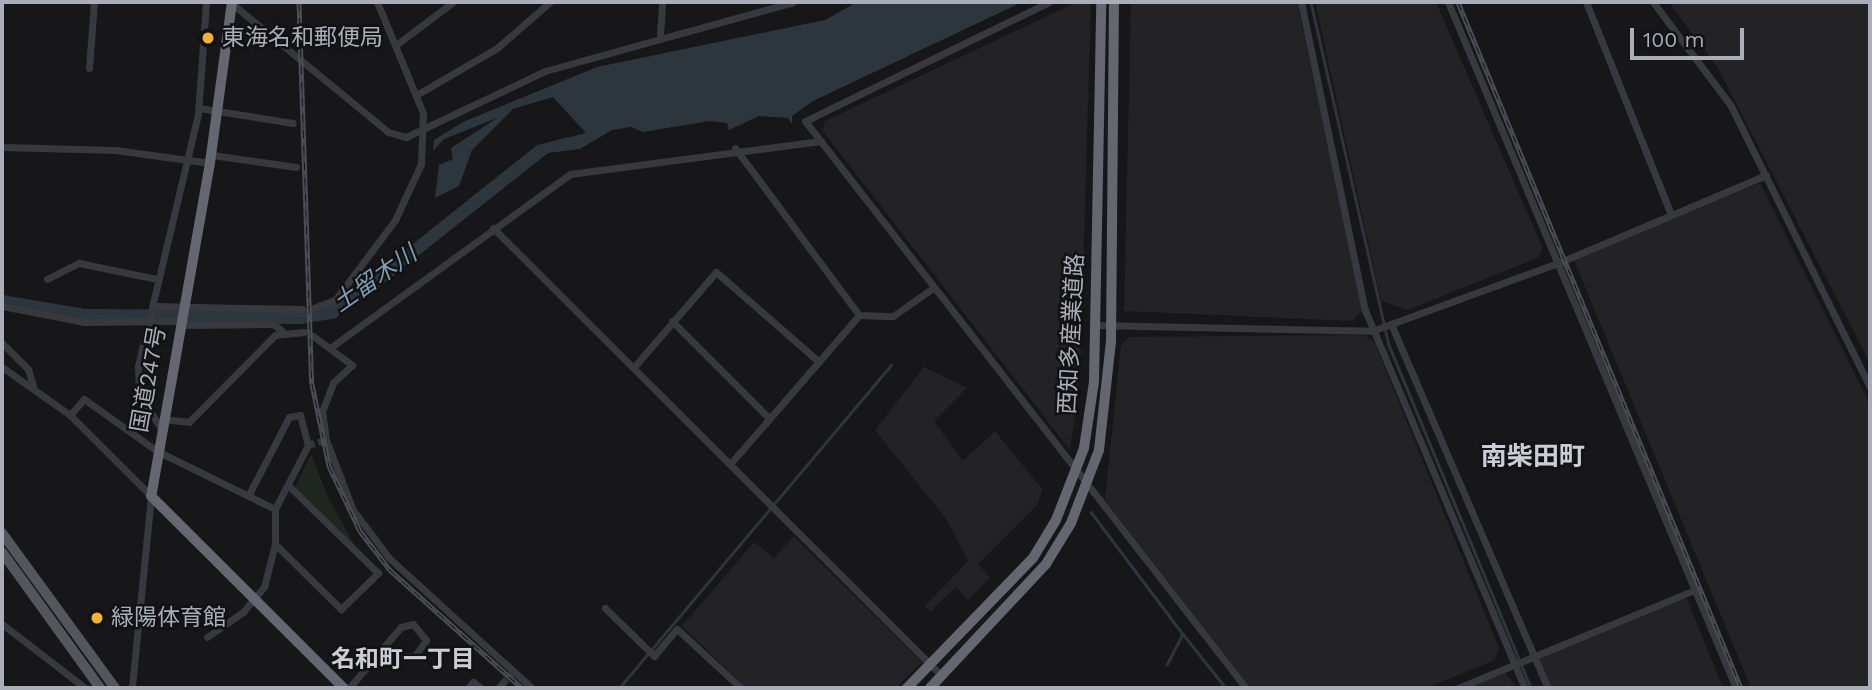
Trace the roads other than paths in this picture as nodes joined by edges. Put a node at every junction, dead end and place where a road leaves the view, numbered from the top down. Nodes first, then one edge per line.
1 (94, 2) edge
2 (206, 2) edge
3 (231, 2) edge
4 (377, 2) edge
5 (453, 2) edge
6 (550, 2) edge
7 (663, 2) edge
8 (793, 2) edge
9 (1049, 2) edge
10 (1101, 2) edge
11 (1114, 2) edge
12 (1301, 2) edge
13 (1448, 2) edge
14 (1586, 2) edge
15 (1653, 2) edge
16 (660, 34) junction
17 (396, 45) junction
18 (89, 68) dead end
19 (418, 94) junction
20 (199, 108) junction
21 (218, 110) junction
22 (293, 123) dead end
23 (422, 134) junction
24 (821, 141) junction
25 (2, 147) edge
26 (735, 148) junction
27 (184, 159) junction
28 (211, 159) junction
29 (296, 167) dead end
30 (1766, 175) junction
31 (1671, 215) junction
32 (493, 228) junction
33 (1558, 263) junction
34 (156, 278) junction
35 (47, 279) dead end
36 (933, 288) junction
37 (2, 306) edge
38 (152, 307) junction
39 (184, 308) junction
40 (313, 308) dead end
41 (302, 309) dead end
42 (859, 315) junction
43 (150, 320) junction
44 (672, 321) junction
45 (180, 323) junction
46 (1391, 324) junction
47 (1096, 325) junction
48 (1111, 325) junction
49 (282, 331) junction
50 (1373, 331) junction
51 (304, 332) dead end
52 (313, 336) dead end
53 (2, 343) edge
54 (334, 345) junction
55 (818, 361) junction
56 (2, 367) edge
57 (634, 367) junction
58 (33, 385) junction
59 (1870, 387) edge
60 (70, 415) junction
61 (769, 418) junction
62 (161, 423) junction
63 (157, 451) junction
64 (731, 463) junction
65 (1076, 472) junction
66 (290, 487) junction
67 (1088, 487) junction
68 (151, 496) junction
69 (248, 496) junction
70 (275, 509) junction
71 (2, 533) edge
72 (275, 544) junction
73 (2, 552) edge
74 (1697, 589) junction
75 (256, 598) junction
76 (605, 608) dead end
77 (2, 624) edge
78 (207, 637) dead end
79 (1534, 656) junction
80 (381, 657) junction
81 (1516, 663) junction
82 (930, 666) junction
83 (942, 676) junction
84 (92, 686) edge
85 (116, 688) edge
86 (132, 688) edge
87 (344, 688) edge
88 (349, 688) edge
89 (468, 688) edge
90 (481, 688) edge
91 (532, 688) edge
92 (741, 688) edge
93 (907, 688) edge
94 (930, 688) edge
95 (1246, 688) edge
96 (1458, 688) edge
97 (1525, 688) edge
98 (1548, 688) edge
99 (1736, 688) edge

1 - 18 street
2 - 20 street
3 - 21 highway, 国道247号
3 - 23 street
4 - 17 street
5 - 17 street
6 - 19 street
7 - 16 street
8 - 16 street
9 - 24 street
10 - 47 highway, 西知多産業道路
11 - 48 highway, 西知多産業道路
12 - 50 street
13 - 33 street
14 - 31 street
15 - 30 street
16 - 23 street
17 - 19 street
19 - 23 street
20 - 21 street
20 - 27 street
21 - 22 street
21 - 28 highway, 国道247号
23 - 40 street
24 - 26 street
24 - 36 street
25 - 27 street
26 - 32 street
26 - 42 street
27 - 28 street
27 - 34 street
28 - 29 street
28 - 39 highway, 国道247号
30 - 31 street
30 - 59 street
31 - 33 street
32 - 54 street
32 - 57 street
33 - 46 street
33 - 74 street
34 - 35 street
34 - 38 street
36 - 42 street
36 - 65 street
37 - 43 street
38 - 39 street
38 - 43 street
39 - 41 street
39 - 45 highway, 国道247号
42 - 55 street
43 - 45 street
43 - 62 street
44 - 55 street
44 - 57 street
44 - 61 street
45 - 49 street
45 - 62 highway, 国道247号
46 - 50 street
46 - 79 street
47 - 48 street
47 - 65 highway, 西知多産業道路
48 - 50 street
48 - 67 highway, 西知多産業道路
49 - 51 street
49 - 62 street
50 - 81 street
52 - 54 street
53 - 58 street
54 - 91 street
55 - 61 street
56 - 58 street
57 - 64 street
58 - 60 street
60 - 63 street
60 - 68 street
61 - 64 street
62 - 63 highway, 国道247号
63 - 68 highway, 国道247号
63 - 69 street
64 - 82 street
65 - 67 street
65 - 82 highway, 西知多産業道路
66 - 69 street
66 - 70 street
66 - 72 street
67 - 83 highway, 西知多産業道路
67 - 95 street
68 - 75 highway
68 - 86 street
69 - 70 street
70 - 72 street
71 - 85 main road
72 - 75 street
73 - 84 main road
74 - 79 street
74 - 99 street
75 - 78 street
75 - 87 highway
76 - 92 street
77 - 84 street
79 - 81 street
79 - 98 street
80 - 80 street
80 - 88 street
81 - 96 street
81 - 97 street
82 - 83 street
82 - 93 highway, 西知多産業道路
83 - 94 highway, 西知多産業道路
89 - 90 street

